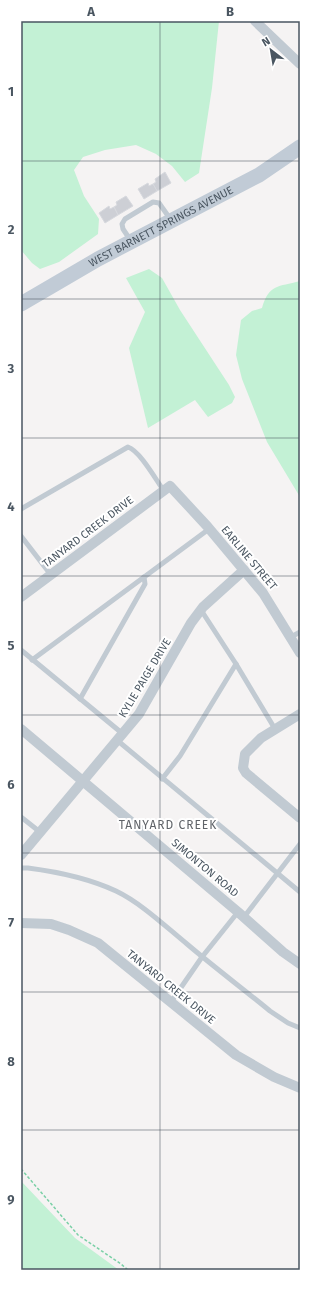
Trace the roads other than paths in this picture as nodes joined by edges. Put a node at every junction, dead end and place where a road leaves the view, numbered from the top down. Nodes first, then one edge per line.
1 (255, 21) edge
2 (300, 64) edge
3 (300, 147) edge
4 (171, 221) junction
5 (132, 242) junction
6 (21, 304) edge
7 (167, 488) junction
8 (21, 510) edge
9 (209, 529) junction
10 (21, 536) edge
11 (244, 570) junction
12 (51, 575) junction
13 (144, 577) junction
14 (21, 597) edge
15 (201, 610) junction
16 (296, 635) edge
17 (21, 650) edge
18 (300, 653) edge
19 (32, 660) junction
20 (236, 664) junction
21 (80, 699) junction
22 (300, 714) edge
23 (21, 729) edge
24 (275, 729) junction
25 (120, 738) junction
26 (162, 779) junction
27 (84, 781) junction
28 (21, 817) edge
29 (300, 818) edge
30 (40, 832) junction
31 (300, 844) edge
32 (21, 855) edge
33 (21, 868) edge
34 (277, 874) junction
35 (300, 892) edge
36 (241, 915) junction
37 (21, 923) edge
38 (202, 957) junction
39 (300, 964) edge
40 (171, 1002) junction
41 (300, 1028) edge
42 (300, 1088) edge

1 - 2 street
3 - 4 street, WEST BARNETT SPRINGS AVENUE
4 - 5 street, WEST BARNETT SPRINGS AVENUE
4 - 5 lane
5 - 6 street, WEST BARNETT SPRINGS AVENUE
7 - 8 lane
7 - 9 street, EARLINE STREET
7 - 12 street, TANYARD CREEK DRIVE
9 - 11 street, EARLINE STREET
9 - 13 lane
10 - 12 lane
11 - 15 street, KYLIE PAIGE DRIVE
11 - 16 street, EARLINE STREET
12 - 14 street, TANYARD CREEK DRIVE
13 - 19 lane
13 - 21 lane
15 - 20 lane
15 - 25 street, KYLIE PAIGE DRIVE
16 - 18 street, EARLINE STREET
17 - 19 lane
19 - 21 lane
20 - 24 lane
20 - 26 lane
21 - 25 lane
22 - 24 street
23 - 27 street, SIMONTON ROAD
24 - 29 street
25 - 26 lane
25 - 27 street, KYLIE PAIGE DRIVE
26 - 34 lane
27 - 30 street, KYLIE PAIGE DRIVE
27 - 36 street, SIMONTON ROAD
28 - 30 lane
30 - 32 street, KYLIE PAIGE DRIVE
31 - 34 lane
33 - 38 lane
34 - 35 lane
34 - 36 lane
36 - 38 lane
36 - 39 street, SIMONTON ROAD
37 - 40 street, TANYARD CREEK DRIVE
38 - 40 lane
38 - 41 lane
40 - 42 street, TANYARD CREEK DRIVE

